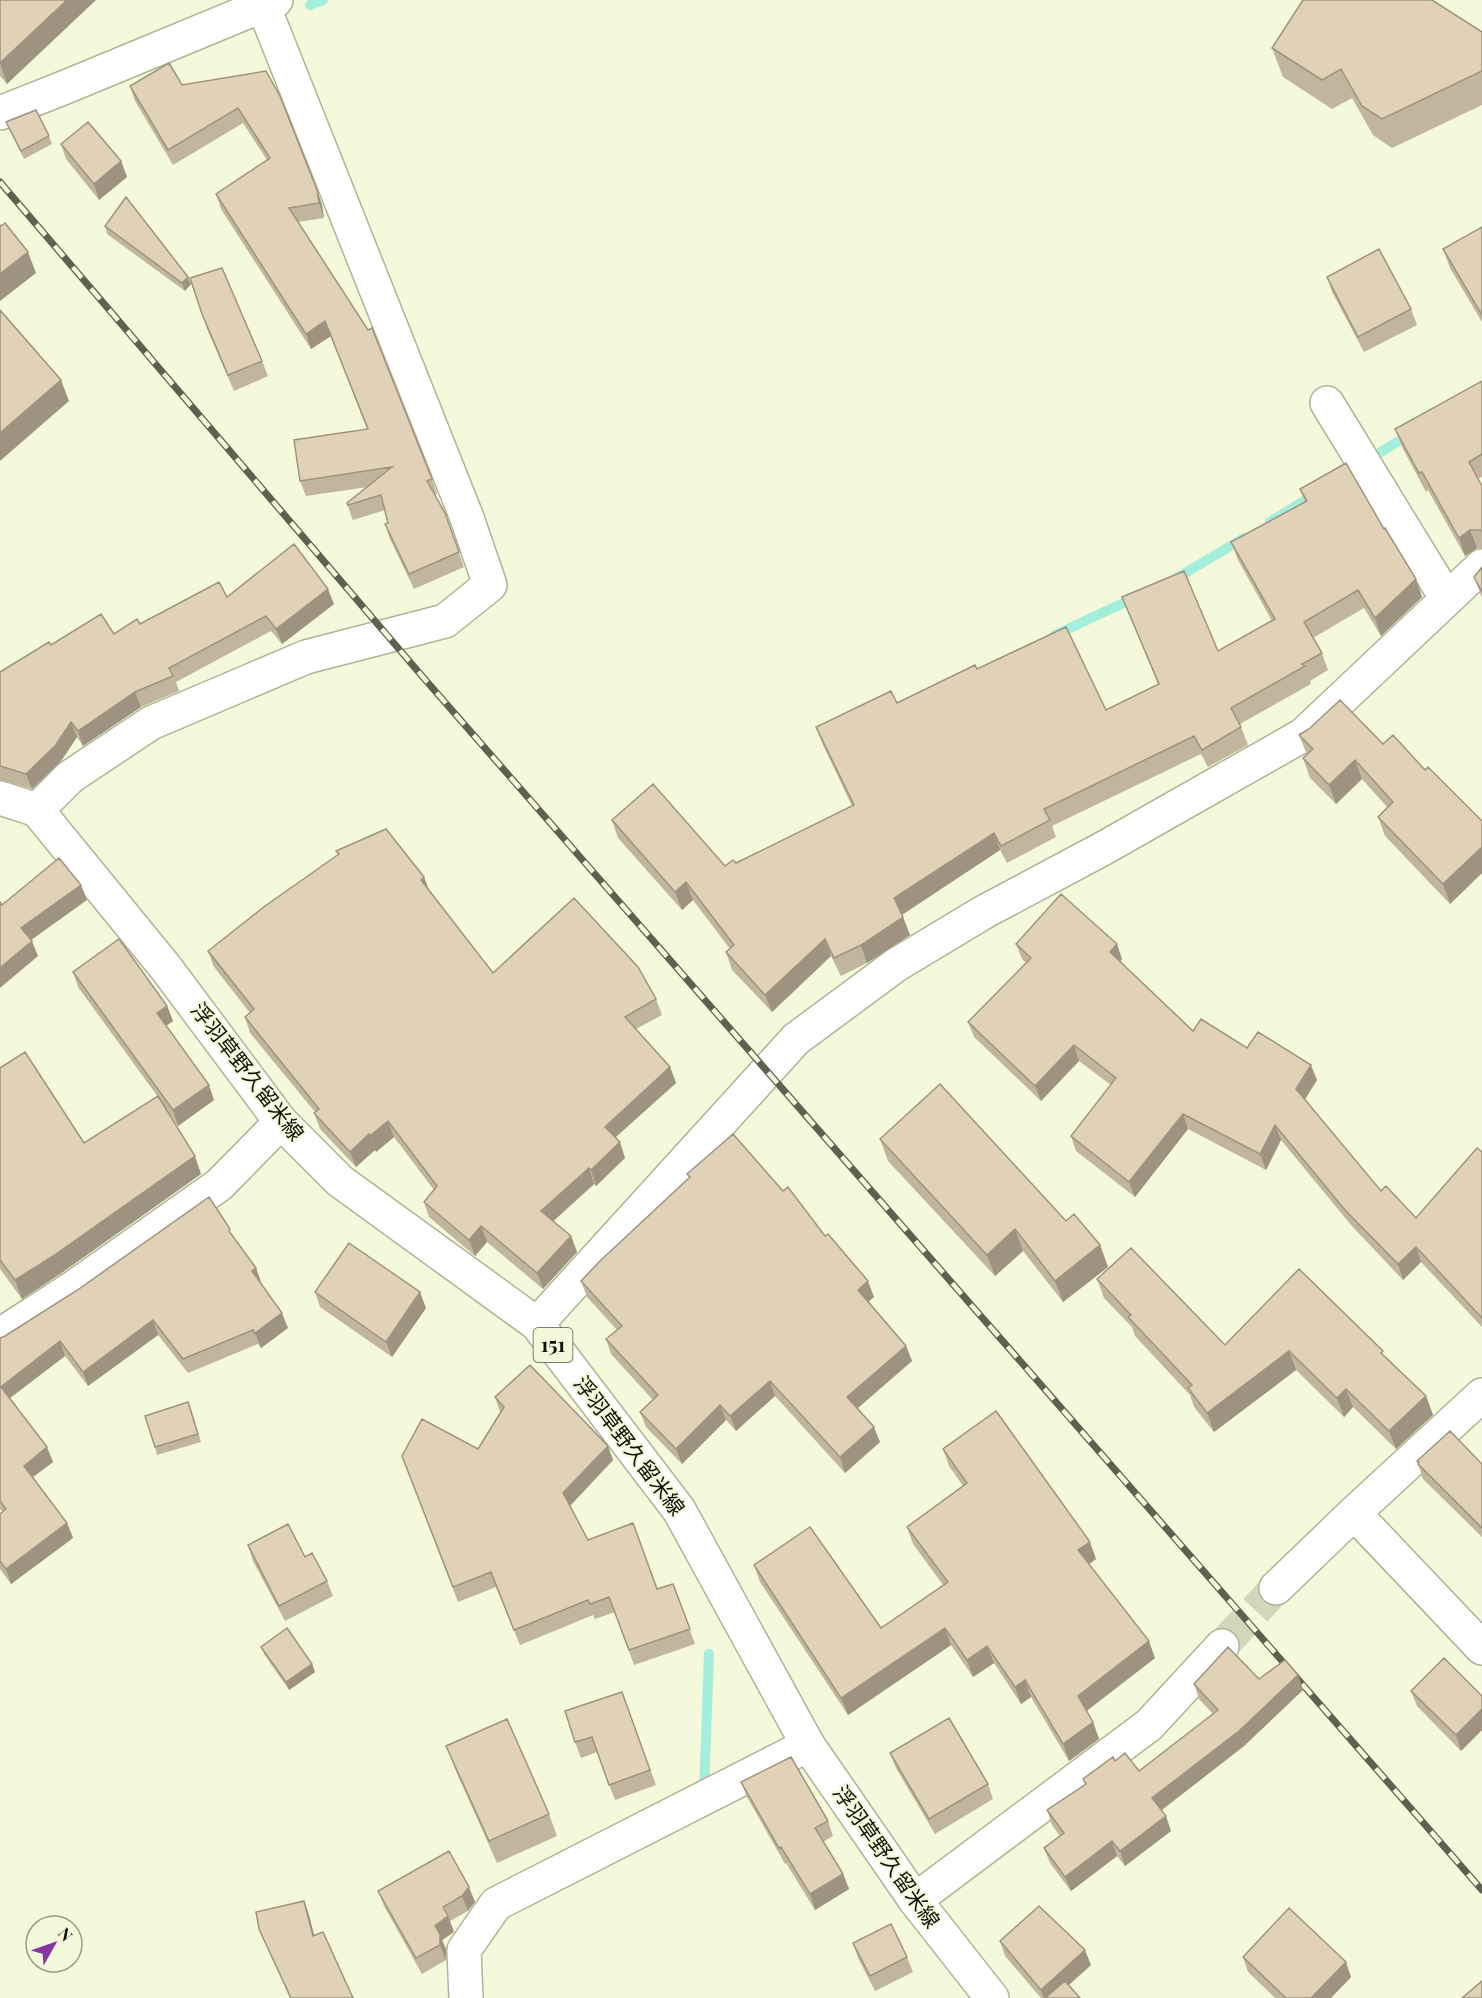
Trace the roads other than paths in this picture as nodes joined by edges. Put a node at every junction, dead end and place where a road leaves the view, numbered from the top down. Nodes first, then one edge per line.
1 (270, 2) edge
2 (0, 112) edge
3 (1327, 403) dead end
4 (1482, 566) edge
5 (1447, 599) junction
6 (0, 798) edge
7 (37, 810) junction
8 (281, 1122) junction
9 (537, 1324) junction
10 (0, 1335) edge
11 (1482, 1395) edge
12 (1354, 1513) junction
13 (1276, 1588) tunnel mouth
14 (1222, 1646) tunnel mouth
15 (1482, 1648) edge
16 (808, 1745) junction
17 (915, 1900) junction
18 (466, 1998) edge
19 (992, 1998) edge

1 - 2 street
1 - 7 street
3 - 5 street
4 - 5 street
5 - 9 street
6 - 7 street
7 - 8 street, 浮羽草野久留米線 / 151
8 - 9 street, 浮羽草野久留米線 / 151
8 - 10 street
9 - 16 street, 浮羽草野久留米線 / 151
11 - 12 street
12 - 13 street
12 - 15 street
14 - 17 street
16 - 17 street, 浮羽草野久留米線 / 151
16 - 18 street
17 - 19 street, 浮羽草野久留米線 / 151

